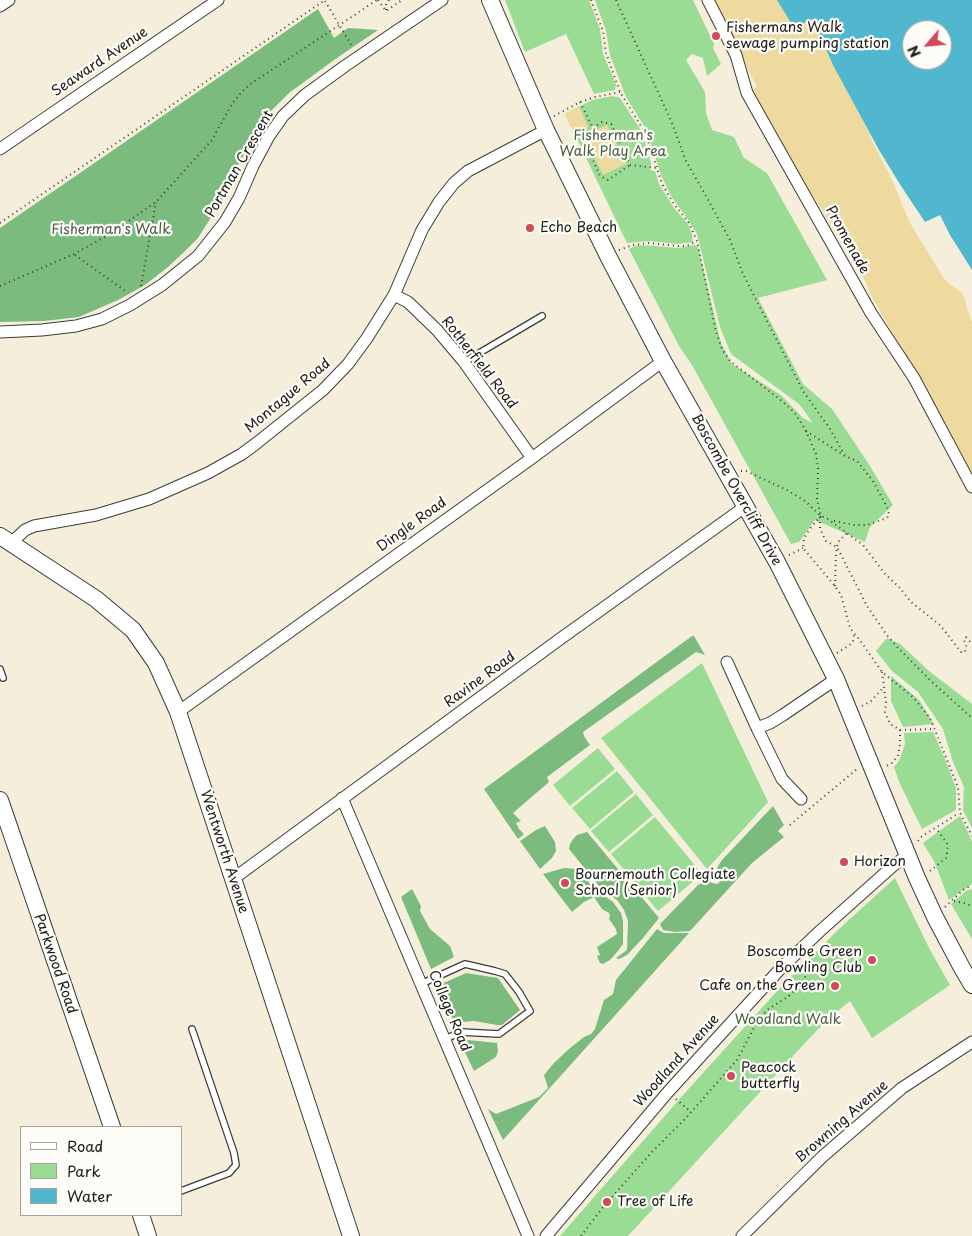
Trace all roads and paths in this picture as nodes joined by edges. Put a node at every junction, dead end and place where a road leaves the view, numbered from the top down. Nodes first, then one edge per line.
1 (9, 0) edge
2 (218, 0) edge
3 (325, 0) edge
4 (378, 0) edge
5 (388, 0) edge
6 (402, 0) edge
7 (442, 0) edge
8 (490, 0) edge
9 (591, 0) edge
10 (616, 0) edge
11 (708, 0) edge
12 (0, 6) edge
13 (386, 11) junction
14 (339, 25) junction
15 (358, 57) junction
16 (620, 92) junction
17 (580, 102) junction
18 (593, 128) junction
19 (546, 130) junction
20 (0, 149) edge
21 (630, 164) junction
22 (656, 168) junction
23 (156, 202) junction
24 (0, 223) edge
25 (697, 241) junction
26 (74, 254) junction
27 (608, 256) junction
28 (0, 286) edge
29 (394, 295) junction
30 (138, 300) junction
31 (542, 316) dead end
32 (0, 332) edge
33 (464, 362) junction
34 (663, 362) junction
35 (805, 429) junction
36 (845, 456) junction
37 (532, 458) junction
38 (726, 472) junction
39 (972, 488) edge
40 (746, 506) junction
41 (820, 517) junction
42 (828, 519) junction
43 (847, 533) junction
44 (5, 540) edge
45 (837, 547) junction
46 (835, 586) junction
47 (854, 634) junction
48 (972, 644) edge
49 (840, 651) dead end
50 (727, 662) dead end
51 (0, 669) edge
52 (882, 672) junction
53 (3, 678) dead end
54 (836, 679) junction
55 (884, 688) junction
56 (862, 706) dead end
57 (178, 712) junction
58 (972, 718) edge
59 (757, 728) junction
60 (935, 729) junction
61 (900, 730) junction
62 (868, 759) junction
63 (886, 766) dead end
64 (342, 798) junction
65 (802, 799) dead end
66 (0, 800) edge
67 (960, 813) junction
68 (790, 825) dead end
69 (936, 828) junction
70 (972, 836) edge
71 (908, 856) junction
72 (931, 870) dead end
73 (232, 879) junction
74 (972, 885) edge
75 (954, 901) dead end
76 (972, 906) edge
77 (935, 917) junction
78 (797, 953) junction
79 (782, 968) junction
80 (422, 984) junction
81 (972, 985) edge
82 (790, 996) junction
83 (192, 1029) dead end
84 (445, 1039) junction
85 (972, 1042) edge
86 (668, 1092) junction
87 (691, 1112) junction
88 (112, 1126) edge
89 (182, 1191) edge
90 (141, 1216) edge
91 (148, 1236) edge
92 (352, 1236) edge
93 (528, 1236) edge
94 (546, 1236) edge
95 (581, 1236) edge
96 (742, 1236) edge

1 - 12 street
2 - 20 street, Seaward Avenue
3 - 14 path
3 - 24 path
4 - 13 path
4 - 14 path
5 - 13 path
6 - 13 path
7 - 15 street, Portman Crescent
8 - 19 street, Boscombe Overcliff Drive
9 - 16 path
10 - 36 path
11 - 39 street, Promenade
14 - 15 path
14 - 23 path
15 - 30 street, Portman Crescent
16 - 17 path
16 - 22 path
17 - 18 path
17 - 19 path
18 - 21 path
18 - 21 path
19 - 27 street, Boscombe Overcliff Drive
19 - 29 street, Montague Road
21 - 22 path
22 - 25 path
23 - 26 path
23 - 30 path
25 - 27 path
25 - 35 path
26 - 28 path
26 - 30 path
27 - 34 street, Boscombe Overcliff Drive
29 - 33 street, Rotherfield Road
29 - 44 street, Montague Road
30 - 32 street, Portman Crescent
31 - 33 lane
33 - 37 street, Rotherfield Road
34 - 37 street, Dingle Road
34 - 38 street, Boscombe Overcliff Drive
35 - 36 path
35 - 41 path
36 - 42 path
37 - 57 street, Dingle Road
38 - 40 street, Boscombe Overcliff Drive
38 - 41 path
40 - 54 street, Boscombe Overcliff Drive
40 - 64 street, Ravine Road
41 - 42 path
41 - 45 path
41 - 46 path
42 - 43 path
43 - 45 path
43 - 48 path
44 - 57 street, Wentworth Avenue
45 - 46 path
45 - 58 path
46 - 47 path
47 - 49 path
47 - 52 path
50 - 59 street
51 - 53 lane
52 - 55 path
52 - 60 path
54 - 59 street
54 - 62 street, Boscombe Overcliff Drive
55 - 56 path
55 - 61 path
57 - 73 street, Wentworth Avenue
59 - 65 street
60 - 61 path
60 - 67 path
61 - 63 path
62 - 68 path
62 - 71 street, Boscombe Overcliff Drive
64 - 73 street, Ravine Road
64 - 80 street, College Road
66 - 88 street, Parkwood Road
67 - 69 path
67 - 70 path
69 - 71 path
69 - 72 path
71 - 77 street, Boscombe Overcliff Drive
71 - 78 street, Woodland Avenue
73 - 92 street, Wentworth Avenue
74 - 77 path
75 - 76 path
77 - 81 street, Boscombe Overcliff Drive
78 - 79 street, Woodland Avenue
78 - 82 path
79 - 82 path
79 - 86 street, Woodland Avenue
80 - 84 street, College Road
80 - 84 lane
82 - 87 path
83 - 89 lane
84 - 93 street, College Road
85 - 96 street, Browning Avenue
86 - 87 path
86 - 94 street, Woodland Avenue
87 - 95 path
90 - 91 street

